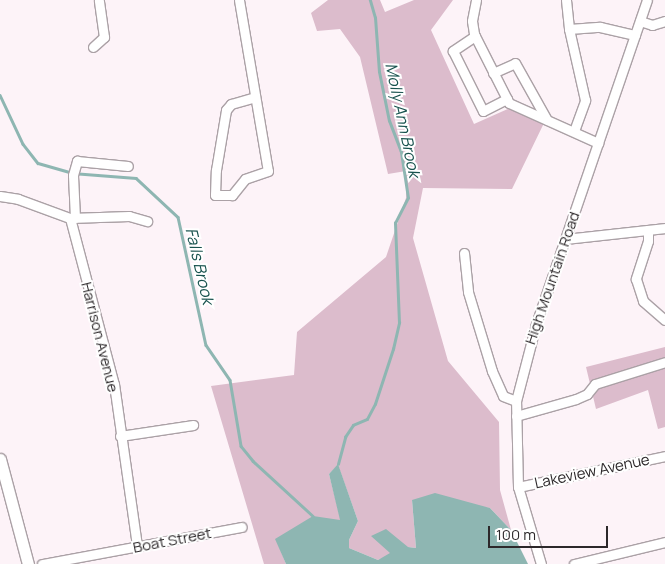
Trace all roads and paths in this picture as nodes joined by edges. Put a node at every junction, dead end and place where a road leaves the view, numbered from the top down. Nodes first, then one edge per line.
1 (99, 0) edge
2 (239, 0) edge
3 (476, 0) edge
4 (566, 0) edge
5 (647, 0) edge
6 (640, 21) junction
7 (665, 21) edge
8 (569, 29) junction
9 (635, 35) junction
10 (475, 36) junction
11 (93, 47) dead end
12 (494, 72) junction
13 (255, 98) junction
14 (507, 99) junction
15 (547, 120) junction
16 (574, 132) junction
17 (598, 143) junction
18 (128, 166) dead end
19 (0, 196) edge
20 (73, 218) junction
21 (147, 222) dead end
22 (665, 228) edge
23 (648, 230) junction
24 (565, 239) junction
25 (464, 254) dead end
26 (665, 320) edge
27 (665, 362) edge
28 (516, 401) junction
29 (516, 416) junction
30 (193, 425) dead end
31 (120, 436) junction
32 (665, 456) edge
33 (0, 459) edge
34 (2, 477) edge
35 (518, 487) junction
36 (242, 527) dead end
37 (665, 542) edge
38 (137, 546) junction
39 (28, 564) edge
40 (42, 564) edge
41 (541, 564) edge
42 (574, 564) edge

1 - 11 street
2 - 13 street
3 - 10 street
4 - 8 street
5 - 6 street, High Mountain Road
6 - 7 street
6 - 9 street, High Mountain Road
8 - 9 street
8 - 16 street
9 - 17 street, High Mountain Road
10 - 12 street
10 - 14 street
12 - 14 street
12 - 15 street
13 - 13 street
14 - 15 street
15 - 16 street
16 - 17 street
17 - 24 street, High Mountain Road
18 - 20 street, Harrison Avenue
19 - 20 street
20 - 21 street
20 - 31 street, Harrison Avenue
22 - 23 street
23 - 24 street
23 - 26 street
24 - 28 street, High Mountain Road
25 - 28 street
27 - 29 street
28 - 29 street, High Mountain Road
29 - 35 street, High Mountain Road
30 - 31 street
31 - 38 street, Harrison Avenue
32 - 35 street, Lakeview Avenue
33 - 34 main road
34 - 39 main road
35 - 41 street, High Mountain Road
36 - 38 street, Boat Street
37 - 42 street
38 - 40 street, Boat Street

